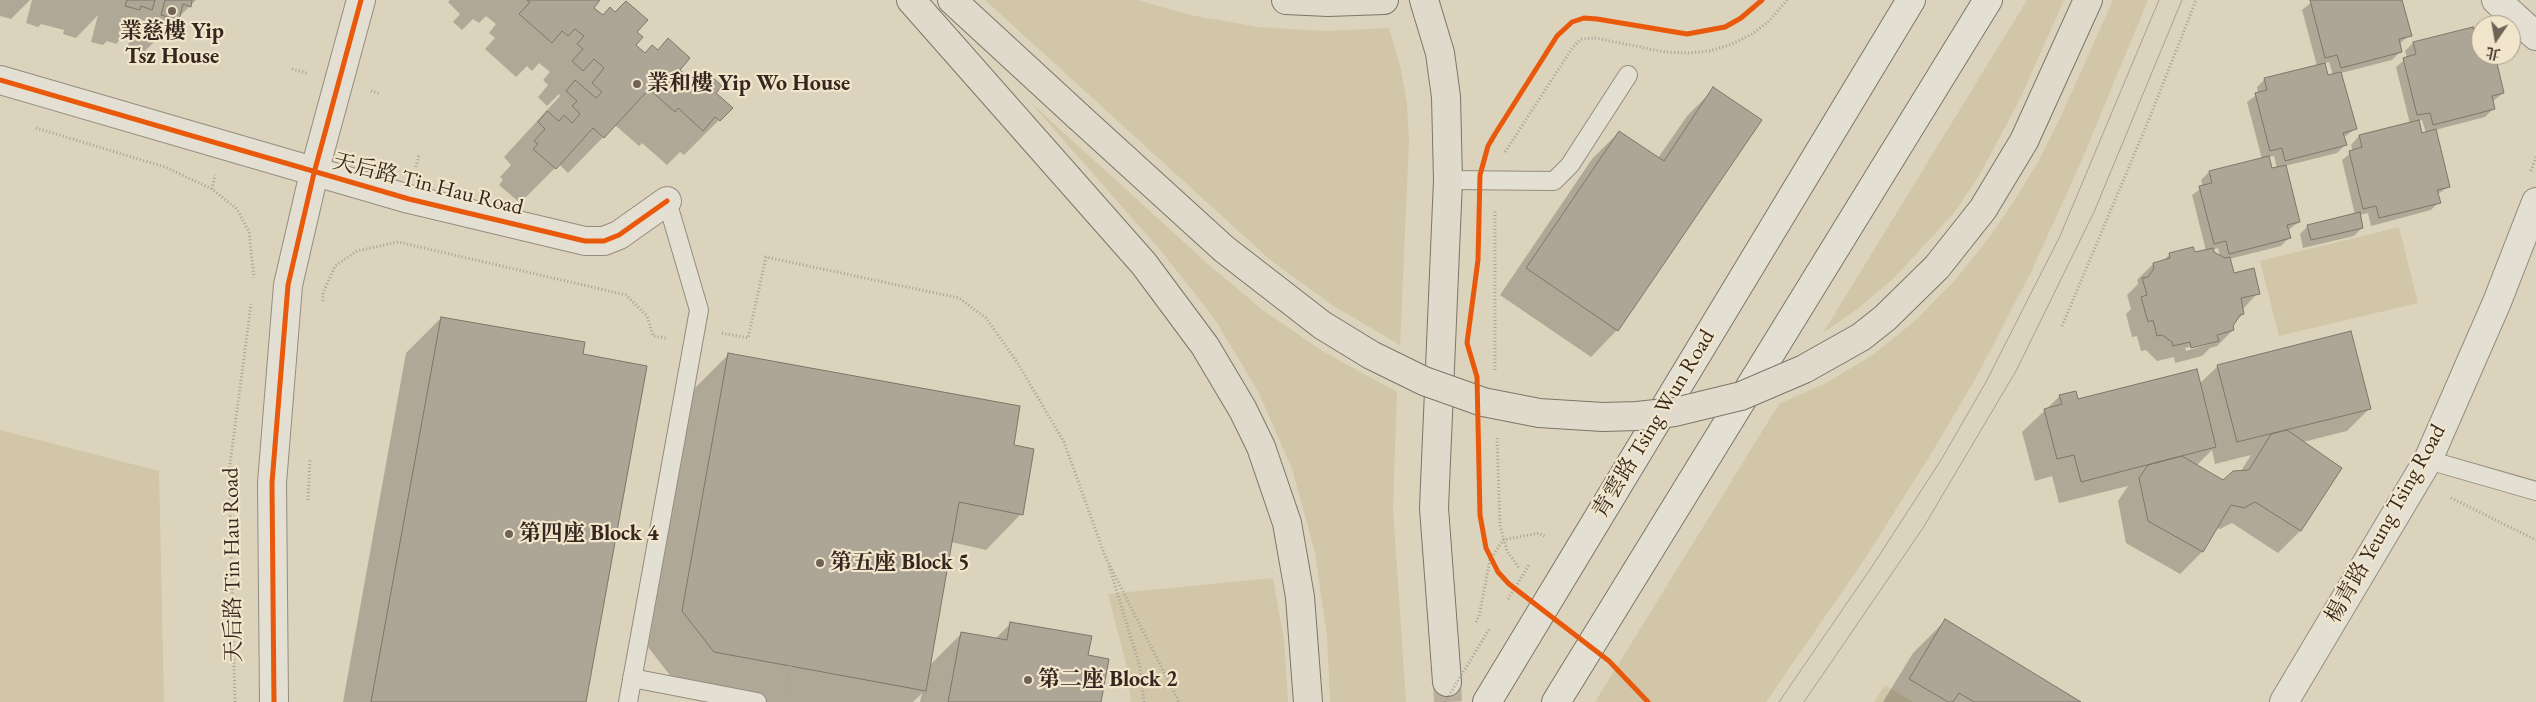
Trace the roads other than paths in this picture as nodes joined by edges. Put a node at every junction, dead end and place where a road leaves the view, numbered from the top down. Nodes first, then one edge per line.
1 (361, 0) edge
2 (911, 0) edge
3 (952, 0) edge
4 (1286, 0) edge
5 (1384, 0) edge
6 (1424, 0) edge
7 (1911, 0) edge
8 (1988, 0) edge
9 (2088, 0) edge
10 (2496, 0) edge
11 (2536, 36) edge
12 (1628, 76) dead end
13 (0, 80) edge
14 (314, 172) junction
15 (1448, 180) junction
16 (667, 202) joint
17 (2536, 202) edge
18 (2428, 460) junction
19 (2536, 491) edge
20 (632, 678) junction
21 (1446, 692) tunnel mouth
22 (274, 702) edge
23 (628, 702) edge
24 (757, 702) edge
25 (1308, 702) edge
26 (1487, 702) edge
27 (1556, 702) edge
28 (2284, 702) edge

1 - 14 street
2 - 25 main road
3 - 9 main road, bridge
4 - 5 main road
6 - 15 main road
7 - 26 street, 青雲路 Tsing Wun Road
8 - 27 street
10 - 11 street
12 - 15 lane
13 - 14 street, 天后路 Tin Hau Road
14 - 16 street, 天后路 Tin Hau Road
14 - 22 street
15 - 21 main road
16 - 20 lane
17 - 18 street, 楊青路 Yeung Tsing Road
18 - 19 lane
18 - 28 street, 楊青路 Yeung Tsing Road
20 - 23 lane
20 - 24 lane

